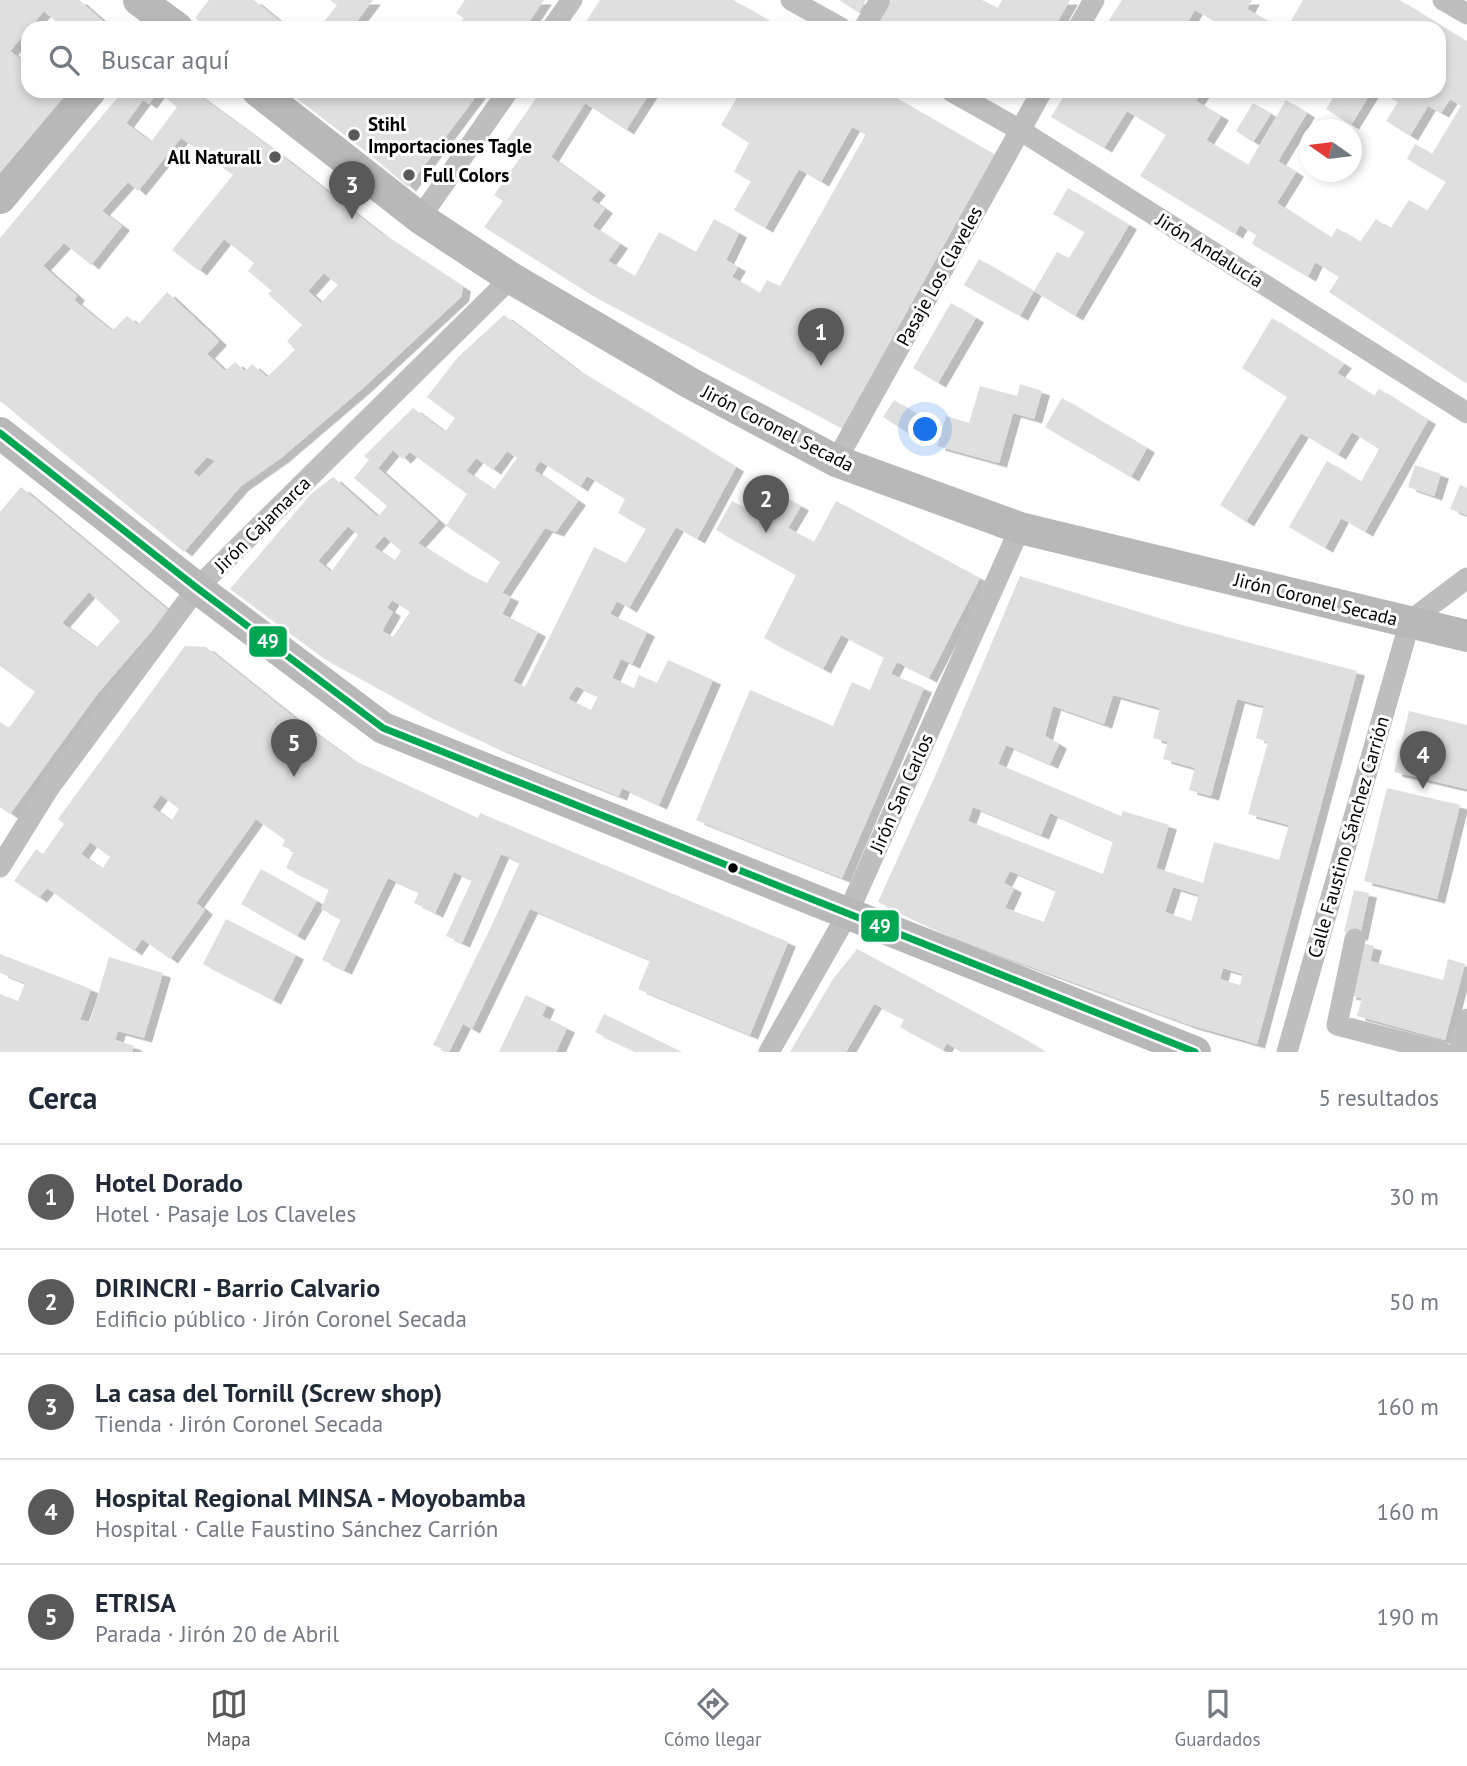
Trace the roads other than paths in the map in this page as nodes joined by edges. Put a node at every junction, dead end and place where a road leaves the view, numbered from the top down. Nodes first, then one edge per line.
1 (572, 0) edge
2 (791, 0) edge
3 (880, 0) edge
4 (1094, 0) edge
5 (1443, 0) edge
6 (1467, 14) edge
7 (557, 21) edge
8 (828, 21) edge
9 (868, 21) edge
10 (1082, 21) edge
11 (84, 98) edge
12 (267, 98) edge
13 (503, 98) edge
14 (963, 98) edge
15 (1038, 98) edge
16 (1020, 130) junction
17 (0, 198) edge
18 (420, 218) junction
19 (511, 278) junction
20 (1467, 412) edge
21 (0, 433) edge
22 (836, 461) junction
23 (1020, 528) junction
24 (1467, 578) edge
25 (197, 588) junction
26 (1410, 621) junction
27 (1467, 636) edge
28 (0, 867) edge
29 (847, 915) junction
30 (1355, 939) dead end
31 (1467, 1019) edge
32 (769, 1052) edge
33 (1195, 1052) edge
34 (1287, 1052) edge
35 (1442, 1052) edge
36 (1459, 1052) edge

1 - 7 street
2 - 8 street
3 - 9 street
4 - 10 street
5 - 6 street
11 - 17 main road
12 - 18 main road, Jirón Coronel Secada
13 - 18 street
14 - 16 street, Jirón Andalucía
15 - 16 street, Pasaje Los Claveles
16 - 20 street, Jirón Andalucía
16 - 22 street, Pasaje Los Claveles
18 - 19 main road, Jirón Coronel Secada
19 - 22 main road, Jirón Coronel Secada
19 - 25 street, Jirón Cajamarca
21 - 25 main road
22 - 23 main road, Jirón Coronel Secada
23 - 26 main road, Jirón Coronel Secada
23 - 29 street, Jirón San Carlos
24 - 26 street
25 - 28 street, Jirón Cajamarca
25 - 29 main road
26 - 27 main road, Jirón Coronel Secada
26 - 34 street, Calle Faustino Sánchez Carrión
29 - 32 street, Jirón San Carlos
29 - 33 main road
30 - 35 street
31 - 36 street

